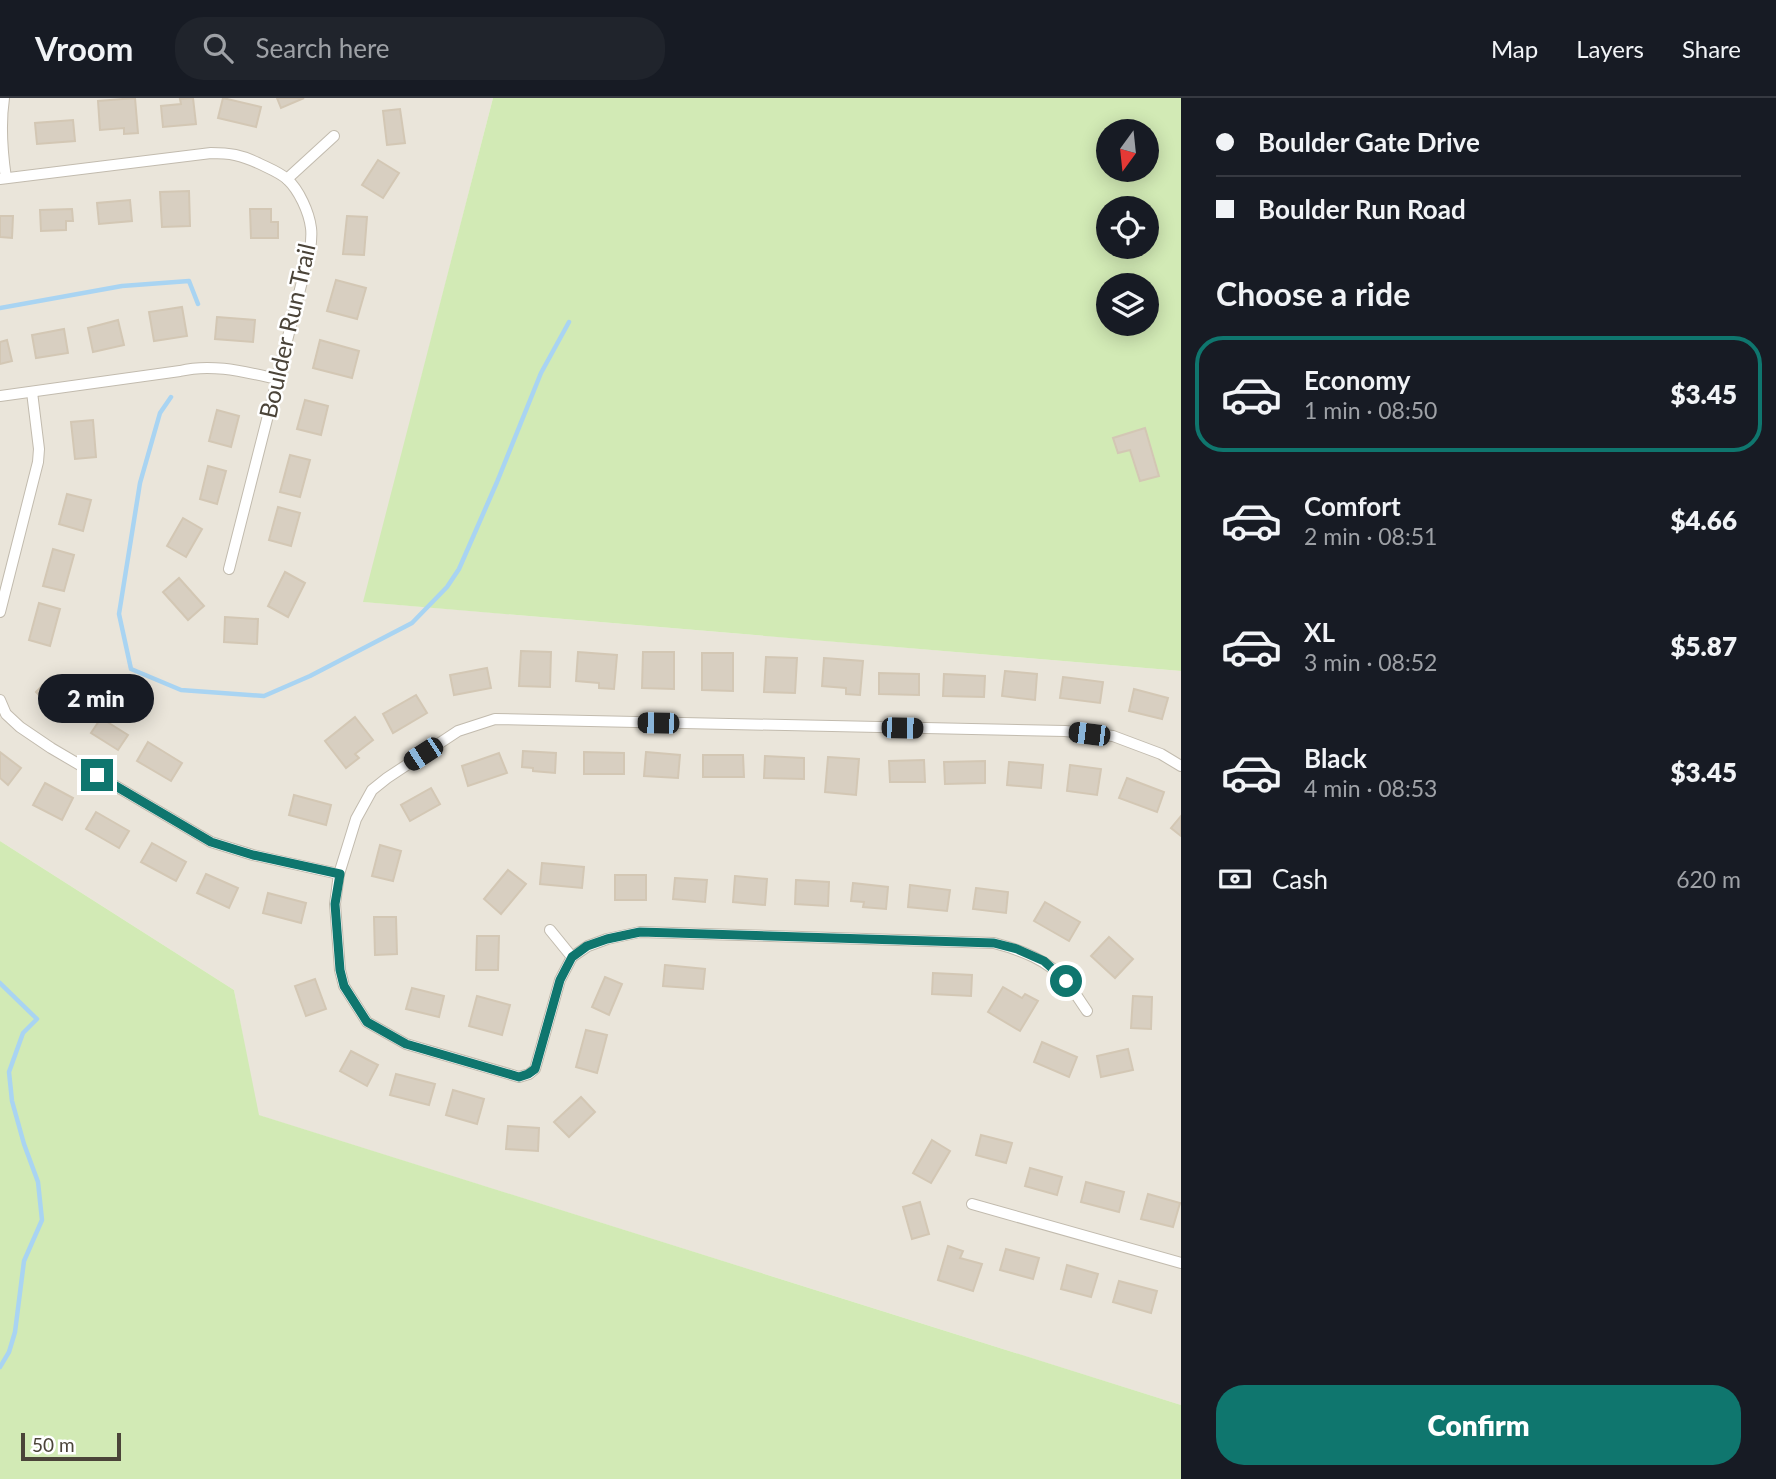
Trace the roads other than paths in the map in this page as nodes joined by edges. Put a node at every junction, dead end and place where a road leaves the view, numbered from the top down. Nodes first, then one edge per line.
1 (4, 98) edge
2 (334, 136) dead end
3 (3, 179) edge
4 (287, 179) junction
5 (277, 379) junction
6 (32, 392) junction
7 (0, 396) edge
8 (229, 569) dead end
9 (0, 612) edge
10 (0, 700) edge
11 (1181, 766) edge
12 (340, 874) junction
13 (550, 930) dead end
14 (572, 957) junction
15 (1087, 1010) dead end
16 (972, 1204) dead end
17 (1181, 1263) edge

1 - 3 street
2 - 4 street
3 - 4 street
4 - 5 street, Boulder Run Trail
5 - 6 street
5 - 8 street, Boulder Run Trail
6 - 7 street
6 - 9 street
10 - 12 street
11 - 12 street
12 - 14 street
13 - 14 street
14 - 15 street
16 - 17 street

